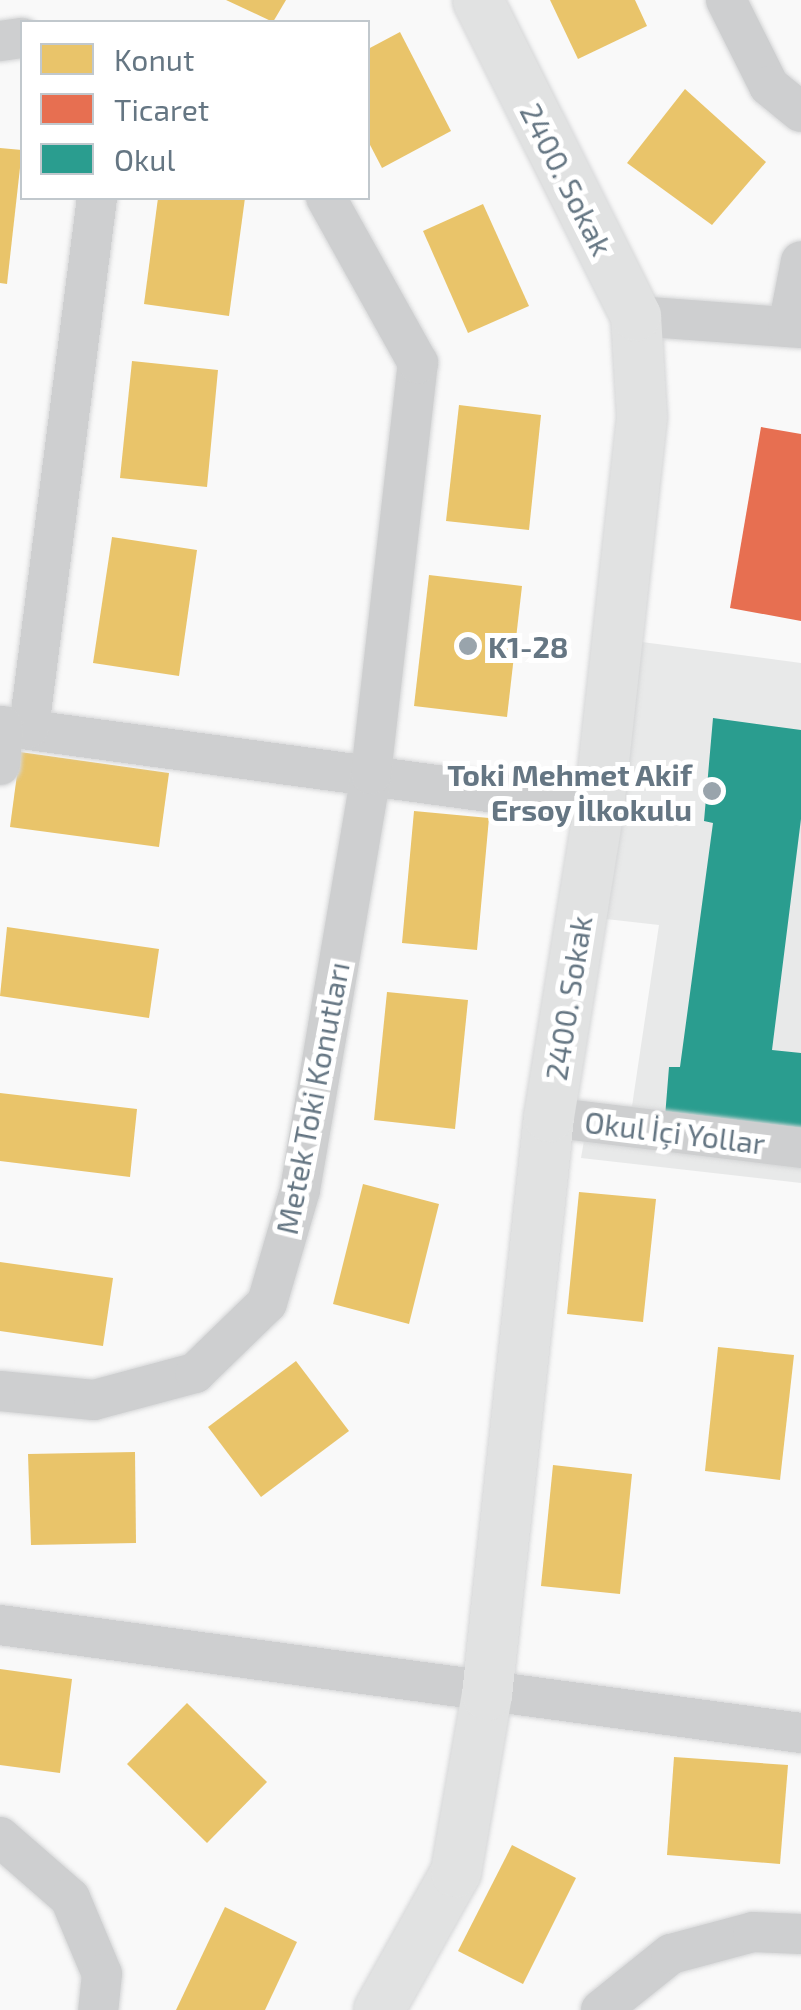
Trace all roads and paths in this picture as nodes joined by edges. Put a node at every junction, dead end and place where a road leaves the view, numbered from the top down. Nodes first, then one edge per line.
1 (478, 0) edge
2 (726, 0) edge
3 (801, 112) edge
4 (96, 200) edge
5 (327, 200) edge
6 (801, 261) edge
7 (636, 316) junction
8 (795, 328) edge
9 (8, 736) edge
10 (370, 774) junction
11 (598, 807) junction
12 (548, 1117) junction
13 (801, 1148) edge
14 (0, 1391) edge
15 (0, 1625) edge
16 (487, 1695) junction
17 (801, 1733) edge
18 (0, 1837) edge
19 (801, 1934) edge
20 (98, 2010) edge
21 (379, 2010) edge
22 (601, 2010) edge

1 - 7 main road, 2400. Sokak
2 - 3 street
4 - 9 street
5 - 10 street, Metek Toki Konutları
6 - 8 street
7 - 8 street
7 - 11 main road, 2400. Sokak
9 - 10 street
10 - 11 street
10 - 14 street, Metek Toki Konutları
11 - 12 main road, 2400. Sokak
12 - 13 street, Okul İçi Yollar
12 - 16 main road, 2400. Sokak
15 - 16 street
16 - 17 street
16 - 21 main road, 2400. Sokak
18 - 20 street
19 - 22 street

